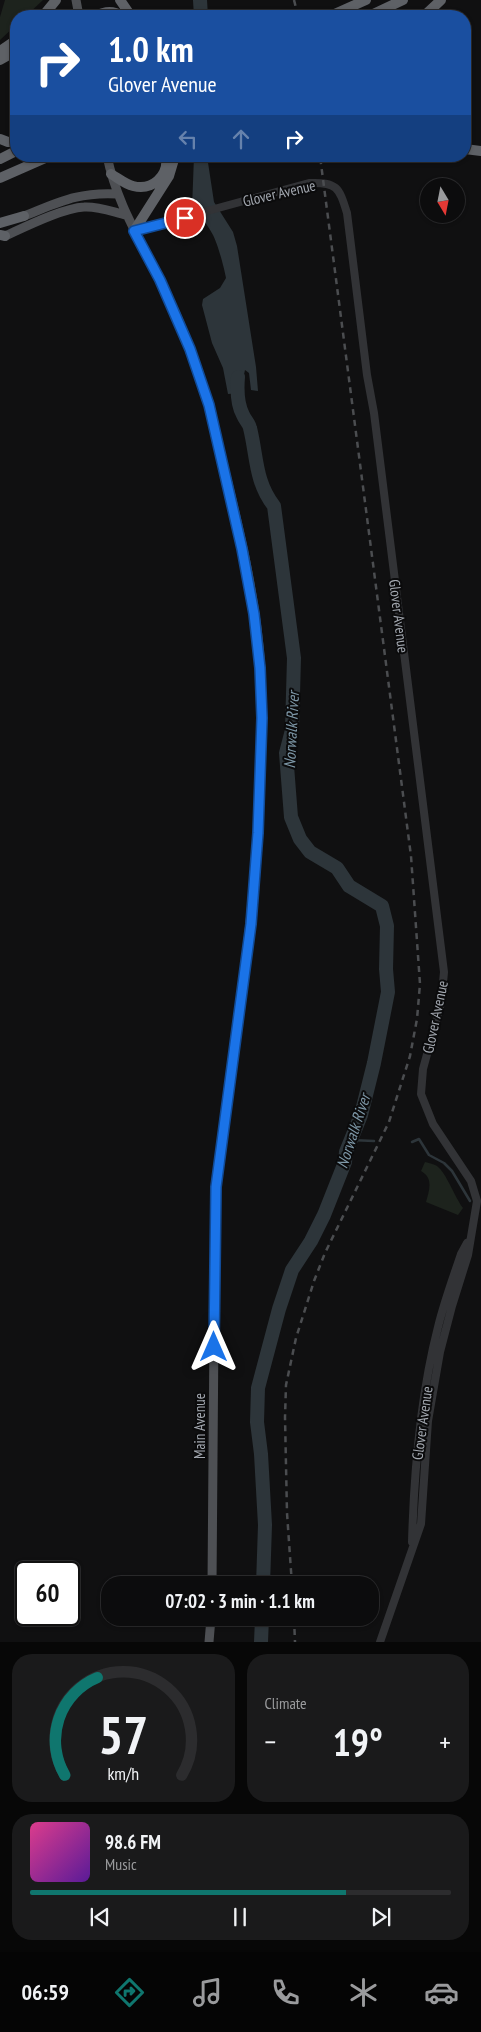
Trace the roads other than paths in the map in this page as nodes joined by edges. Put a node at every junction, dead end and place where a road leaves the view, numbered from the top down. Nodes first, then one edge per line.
1 (56, 0) edge
2 (366, 0) edge
3 (403, 0) edge
4 (441, 0) edge
5 (48, 10) edge
6 (344, 10) edge
7 (382, 10) edge
8 (430, 10) edge
9 (36, 162) edge
10 (108, 162) edge
11 (165, 162) edge
12 (173, 162) edge
13 (111, 174) junction
14 (2, 177) edge
15 (117, 194) junction
16 (126, 215) junction
17 (24, 216) joint
18 (0, 223) edge
19 (134, 231) junction
20 (2, 236) edge
21 (212, 1576) edge
22 (211, 1626) edge
23 (210, 1642) edge
24 (380, 1642) edge

1 - 5 highway
2 - 6 highway
3 - 7 highway
4 - 8 highway
9 - 14 highway
10 - 13 main road, Main Avenue
11 - 13 highway
12 - 19 highway
13 - 15 main road, Main Avenue
15 - 16 main road, Main Avenue
15 - 17 main road
16 - 19 main road, Main Avenue
16 - 20 main road
17 - 18 highway
19 - 21 main road, Main Avenue
19 - 24 street, Glover Avenue
22 - 23 main road

